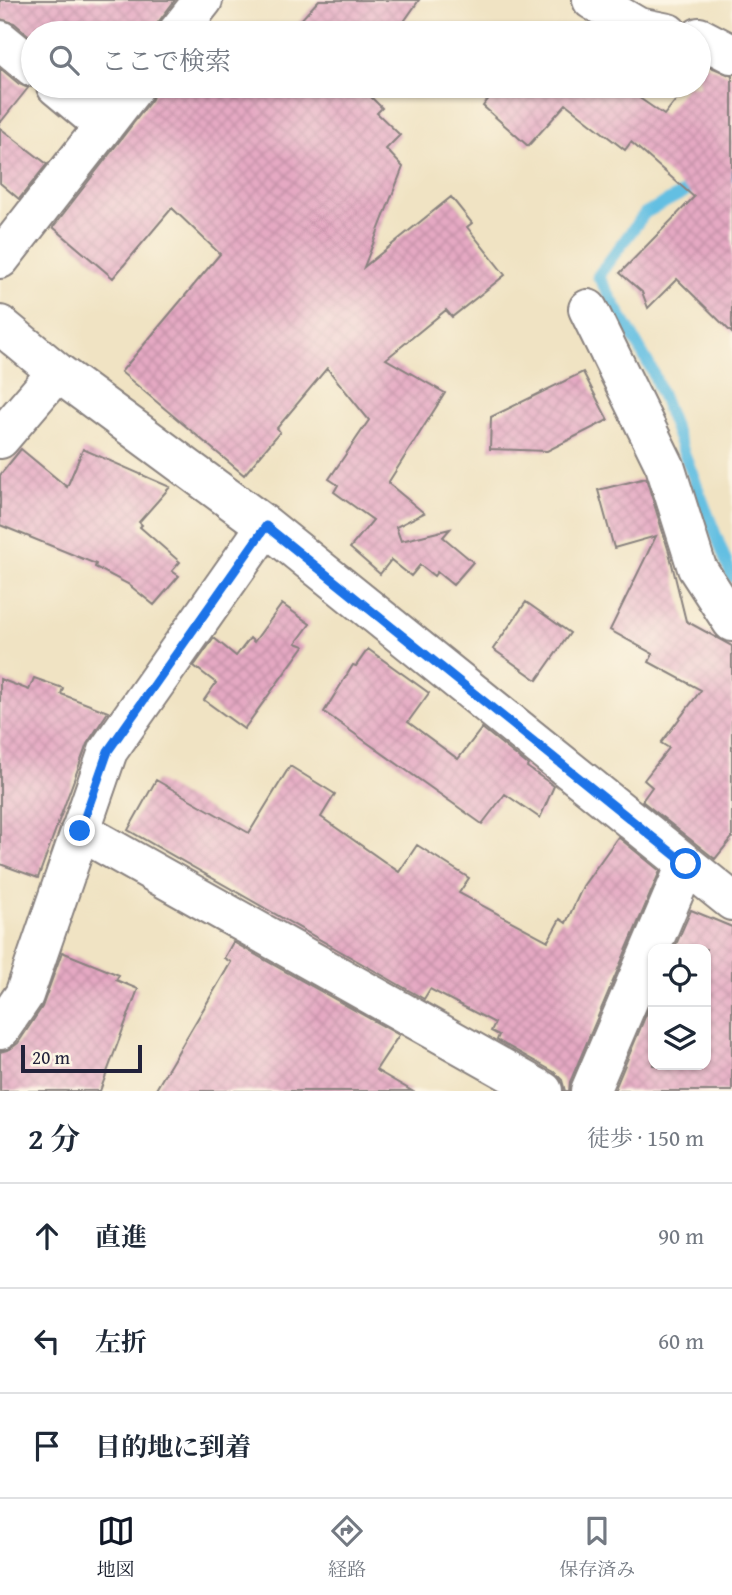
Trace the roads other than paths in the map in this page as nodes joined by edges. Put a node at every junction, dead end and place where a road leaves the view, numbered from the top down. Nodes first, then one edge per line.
1 (203, 0) edge
2 (593, 0) edge
3 (186, 21) edge
4 (628, 21) edge
5 (0, 40) edge
6 (711, 43) edge
7 (732, 54) edge
8 (21, 57) edge
9 (70, 98) edge
10 (126, 98) edge
11 (104, 126) junction
12 (0, 259) edge
13 (588, 309) dead end
14 (0, 325) edge
15 (57, 372) junction
16 (0, 439) edge
17 (266, 526) junction
18 (732, 622) edge
19 (80, 831) junction
20 (686, 864) junction
21 (732, 901) edge
22 (0, 1030) edge
23 (543, 1091) edge
24 (590, 1091) edge

1 - 3 street
2 - 4 street
5 - 8 street
6 - 7 street
9 - 11 street
10 - 11 street
11 - 12 street
13 - 18 street
14 - 15 street
15 - 16 street
15 - 17 street
17 - 19 street
17 - 20 street
19 - 22 street
19 - 23 street
20 - 21 street
20 - 24 street

